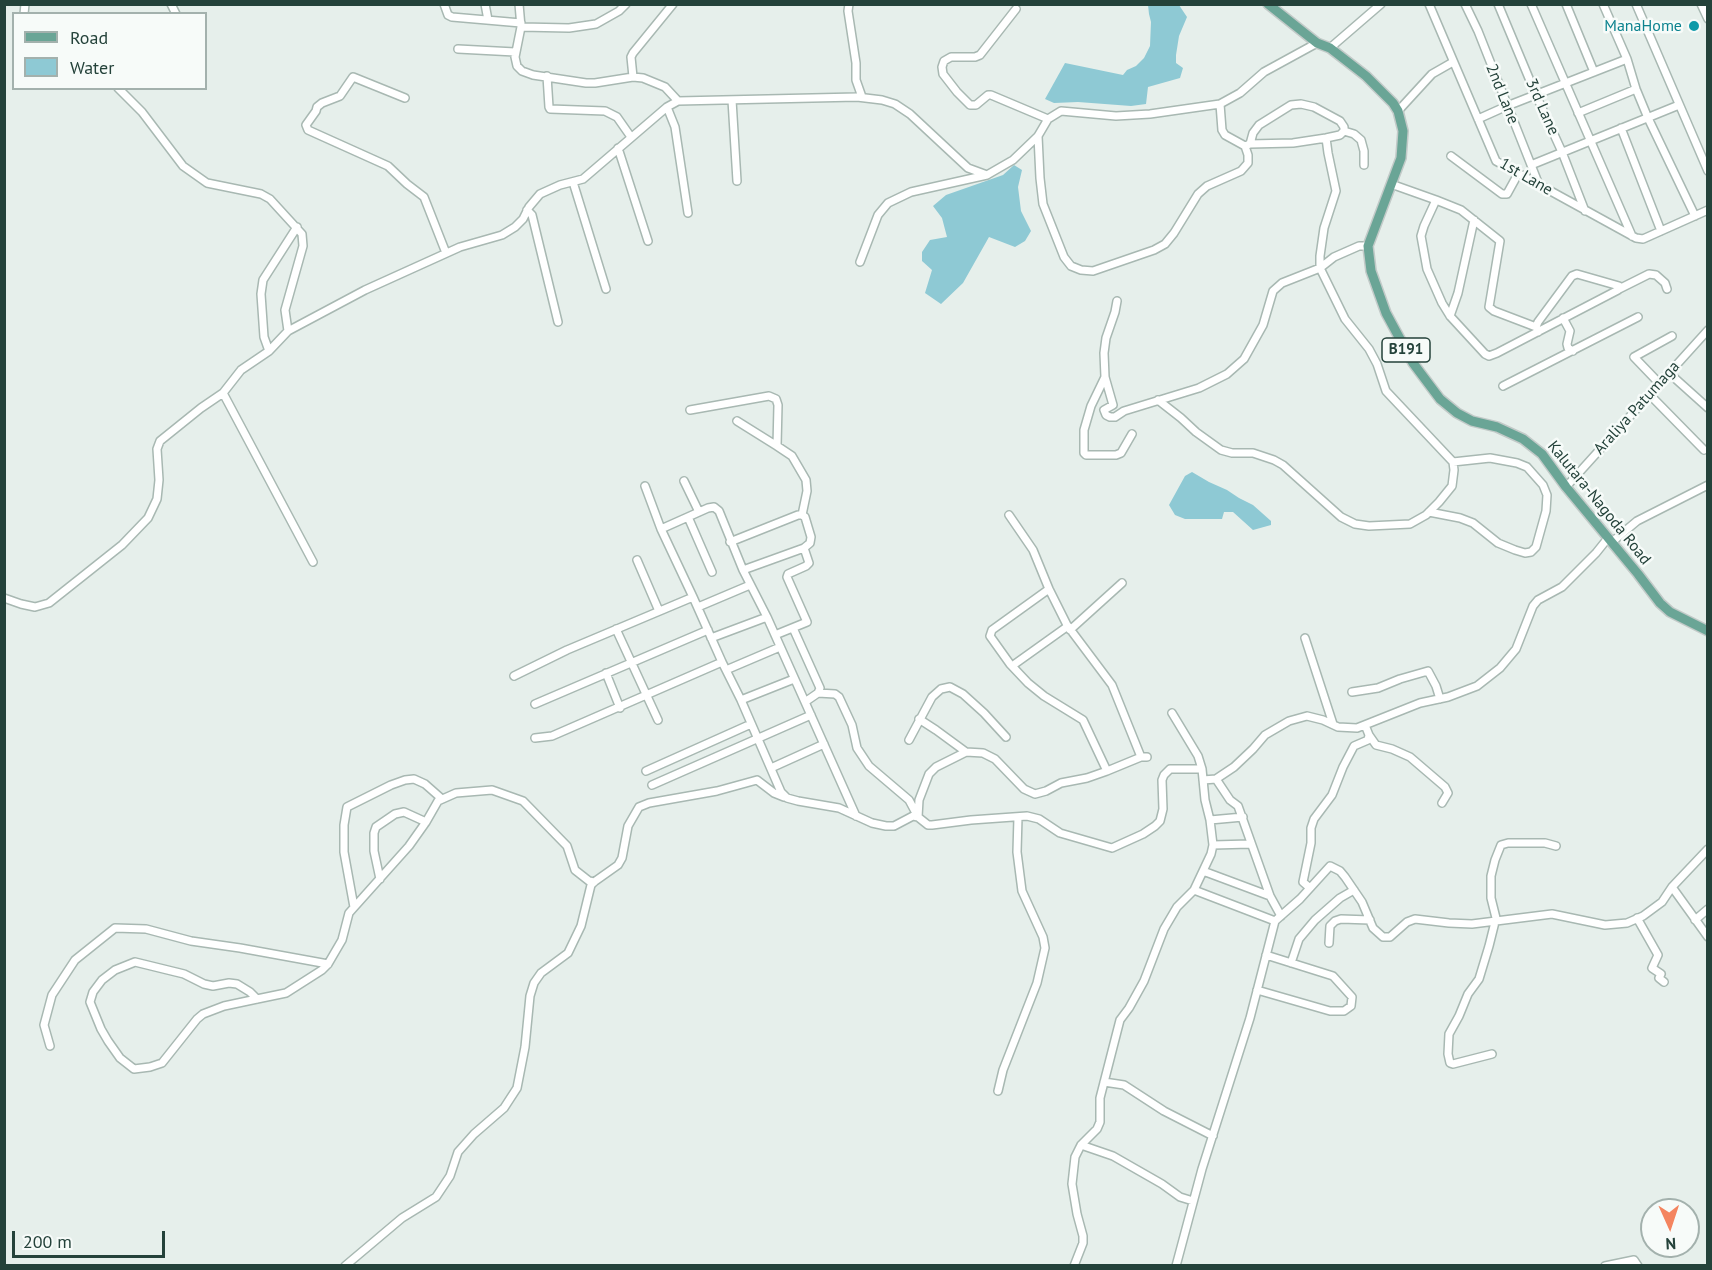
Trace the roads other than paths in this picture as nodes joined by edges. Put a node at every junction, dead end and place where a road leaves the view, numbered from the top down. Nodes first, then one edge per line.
1 (444, 4) edge
2 (485, 4) edge
3 (519, 4) edge
4 (626, 4) edge
5 (672, 4) edge
6 (849, 4) edge
7 (1268, 4) edge
8 (1381, 4) edge
9 (1429, 4) edge
10 (1465, 4) edge
11 (1498, 4) edge
12 (1531, 4) edge
13 (1566, 4) edge
14 (1603, 4) edge
15 (1636, 4) edge
16 (1701, 4) edge
17 (1016, 9) dead end
18 (1707, 19) edge
19 (488, 20) junction
20 (521, 25) junction
21 (1317, 43) junction
22 (1330, 48) junction
23 (458, 50) dead end
24 (515, 52) junction
25 (1627, 59) junction
26 (1453, 62) junction
27 (1594, 72) junction
28 (547, 76) junction
29 (633, 77) junction
30 (1564, 84) junction
31 (1636, 89) junction
32 (120, 90) edge
33 (1536, 95) junction
34 (862, 97) junction
35 (405, 98) dead end
36 (732, 100) junction
37 (678, 101) junction
38 (1220, 104) junction
39 (1679, 105) junction
40 (1507, 106) junction
41 (667, 107) junction
42 (1398, 111) junction
43 (1578, 113) junction
44 (1648, 118) junction
45 (1048, 119) junction
46 (1478, 120) junction
47 (1621, 128) junction
48 (1344, 131) junction
49 (1038, 136) junction
50 (631, 137) junction
51 (1326, 138) junction
52 (1591, 141) junction
53 (1247, 145) junction
54 (618, 148) junction
55 (1562, 152) junction
56 (1451, 156) dead end
57 (1364, 165) dead end
58 (1531, 165) junction
59 (1707, 171) edge
60 (1518, 174) junction
61 (987, 175) junction
62 (737, 181) dead end
63 (573, 182) junction
64 (1391, 184) junction
65 (1539, 185) junction
66 (1436, 200) junction
67 (527, 210) junction
68 (1707, 210) edge
69 (1585, 211) junction
70 (688, 213) dead end
71 (1695, 216) junction
72 (1474, 220) junction
73 (297, 227) junction
74 (1660, 231) junction
75 (1632, 236) junction
76 (648, 242) dead end
77 (1368, 246) junction
78 (446, 254) junction
79 (860, 262) dead end
80 (1320, 268) junction
81 (606, 289) dead end
82 (1619, 289) junction
83 (1667, 290) dead end
84 (1117, 301) dead end
85 (1450, 316) junction
86 (1638, 317) dead end
87 (1563, 318) junction
88 (558, 322) dead end
89 (1537, 329) junction
90 (1707, 330) edge
91 (288, 331) junction
92 (1672, 336) dead end
93 (269, 351) junction
94 (1573, 351) junction
95 (1669, 373) junction
96 (1105, 377) junction
97 (1659, 383) junction
98 (1503, 386) dead end
99 (223, 393) junction
100 (1649, 394) junction
101 (1158, 400) junction
102 (1707, 408) edge
103 (690, 410) dead end
104 (737, 421) dead end
105 (1132, 434) dead end
106 (777, 446) junction
107 (1704, 450) dead end
108 (1453, 462) junction
109 (684, 481) dead end
110 (1707, 485) edge
111 (645, 486) dead end
112 (1566, 487) junction
113 (699, 512) junction
114 (1429, 512) junction
115 (802, 515) junction
116 (1009, 515) dead end
117 (688, 516) junction
118 (661, 529) junction
119 (1610, 540) junction
120 (730, 542) junction
121 (804, 548) junction
122 (637, 560) dead end
123 (313, 562) dead end
124 (743, 570) junction
125 (712, 572) dead end
126 (1122, 583) dead end
127 (750, 585) junction
128 (1049, 589) junction
129 (693, 597) junction
130 (4, 598) edge
131 (698, 607) junction
132 (658, 611) junction
133 (766, 617) junction
134 (794, 628) junction
135 (1069, 628) junction
136 (1706, 628) edge
137 (616, 629) junction
138 (708, 630) junction
139 (775, 635) junction
140 (711, 638) junction
141 (1305, 638) dead end
142 (780, 647) junction
143 (632, 662) junction
144 (724, 666) junction
145 (1012, 666) junction
146 (606, 673) junction
147 (514, 675) dead end
148 (794, 679) junction
149 (1352, 692) dead end
150 (818, 693) junction
151 (647, 696) junction
152 (1440, 699) junction
153 (741, 700) junction
154 (805, 702) junction
155 (535, 704) dead end
156 (620, 708) junction
157 (1172, 713) dead end
158 (811, 715) junction
159 (920, 719) junction
160 (658, 720) dead end
161 (751, 724) junction
162 (1333, 724) junction
163 (1365, 725) junction
164 (1369, 735) junction
165 (1006, 737) dead end
166 (535, 738) dead end
167 (758, 738) junction
168 (909, 740) dead end
169 (824, 744) junction
170 (966, 752) junction
171 (771, 768) junction
172 (1202, 769) junction
173 (646, 771) dead end
174 (1107, 771) junction
175 (1216, 779) junction
176 (1203, 780) junction
177 (652, 785) dead end
178 (787, 798) junction
179 (442, 799) junction
180 (1442, 804) dead end
181 (856, 816) junction
182 (918, 817) junction
183 (1018, 817) junction
184 (1243, 817) junction
185 (1210, 820) junction
186 (426, 822) junction
187 (1250, 844) junction
188 (1213, 845) junction
189 (1556, 846) dead end
190 (1707, 849) edge
191 (1203, 871) junction
192 (380, 879) junction
193 (594, 882) junction
194 (1672, 887) junction
195 (1310, 888) junction
196 (1194, 890) junction
197 (1354, 890) junction
198 (1270, 896) junction
199 (354, 907) junction
200 (1707, 909) edge
201 (1637, 918) junction
202 (1278, 919) junction
203 (1370, 920) junction
204 (1695, 920) junction
205 (1494, 922) junction
206 (1707, 937) edge
207 (1329, 943) dead end
208 (1266, 956) junction
209 (1291, 963) junction
210 (328, 964) junction
211 (1664, 982) dead end
212 (1257, 990) junction
213 (257, 999) junction
214 (50, 1046) dead end
215 (1492, 1054) dead end
216 (1104, 1082) junction
217 (998, 1091) dead end
218 (1213, 1136) junction
219 (1080, 1145) junction
220 (1193, 1201) junction
221 (345, 1266) edge
222 (1074, 1266) edge
223 (1176, 1266) edge
224 (1605, 1266) edge
225 (1638, 1266) edge

1 - 19 street
2 - 19 street
3 - 20 street
4 - 20 street
5 - 29 street
6 - 34 street
7 - 21 main road
8 - 22 street
9 - 26 street, 1st Lane
10 - 40 street, 2nd Lane
11 - 33 street, 3rd Lane
12 - 30 street
13 - 27 street
14 - 25 street
15 - 39 street
16 - 18 street
17 - 45 street
19 - 20 street
20 - 24 street
21 - 22 main road
21 - 38 street
22 - 42 main road
23 - 24 street
24 - 28 street
25 - 27 street
25 - 31 street
26 - 42 street
26 - 46 street, 1st Lane
27 - 30 street
28 - 29 street
28 - 50 street
29 - 37 street
30 - 33 street
30 - 43 street
31 - 43 street
31 - 44 street
32 - 73 street
33 - 40 street
33 - 55 street, 3rd Lane
34 - 36 street
34 - 61 street
35 - 78 street
36 - 37 street
36 - 62 street
37 - 41 street
38 - 45 street
38 - 53 street
39 - 44 street
39 - 59 street
40 - 46 street
40 - 58 street, 2nd Lane
41 - 50 street
41 - 70 street
42 - 64 main road, Kalutara-Nagoda Road / B191
43 - 52 street
44 - 47 street
44 - 71 street
45 - 49 street
46 - 60 street, 1st Lane
47 - 52 street
47 - 74 street
48 - 51 street
48 - 53 street
48 - 57 street
49 - 53 street
49 - 61 street
50 - 54 street
51 - 53 street
51 - 80 street
52 - 55 street
52 - 75 street
54 - 63 street
54 - 76 street
55 - 58 street
55 - 69 street, 3rd Lane
56 - 60 street
58 - 65 street, 2nd Lane
60 - 65 street, 1st Lane
61 - 79 street
63 - 67 street
63 - 81 street
64 - 66 street
64 - 77 main road, Kalutara-Nagoda Road / B191
65 - 69 street, 1st Lane
66 - 72 street
66 - 85 street
67 - 78 street
67 - 88 street
68 - 71 street
69 - 75 street, 1st Lane
71 - 74 street
72 - 85 street
72 - 89 street
73 - 91 street
73 - 93 street
74 - 75 street
77 - 80 street
77 - 112 main road, Kalutara-Nagoda Road / B191
78 - 91 street
80 - 101 street
80 - 108 street
82 - 83 street
82 - 87 street
82 - 89 street
84 - 96 street
85 - 89 street
86 - 94 street
87 - 89 street
87 - 94 street
90 - 95 street, Araliya Patumaga
91 - 93 street
92 - 97 street
93 - 99 street
94 - 98 street
95 - 97 street, Araliya Patumaga
95 - 102 street
96 - 101 street
96 - 105 street
97 - 100 street, Araliya Patumaga
99 - 123 street
99 - 130 street
100 - 107 street
100 - 112 street, Araliya Patumaga
101 - 114 street
103 - 106 street
104 - 106 street
106 - 115 street
108 - 114 street
108 - 114 street
109 - 113 street
110 - 119 street
111 - 118 street
112 - 119 main road, Kalutara-Nagoda Road / B191
113 - 117 street
113 - 120 street
115 - 120 street
115 - 121 street
116 - 128 street
117 - 118 street
117 - 125 street
118 - 129 street
119 - 136 main road, Kalutara-Nagoda Road / B191
119 - 152 street
120 - 124 street
121 - 124 street
121 - 134 street
122 - 132 street
124 - 127 street
126 - 135 street
127 - 131 street
127 - 133 street
128 - 135 street
128 - 145 street
129 - 131 street
129 - 132 street
131 - 138 street
132 - 137 street
133 - 139 street
133 - 140 street
134 - 139 street
134 - 150 street
135 - 145 street
135 - 174 street
137 - 143 street
137 - 147 street
138 - 140 street
138 - 143 street
139 - 142 street
140 - 144 street
141 - 162 street
142 - 144 street
142 - 148 street
143 - 146 street
143 - 151 street
144 - 151 street
144 - 153 street
145 - 174 street
146 - 155 street
146 - 156 street
148 - 153 street
148 - 154 street
149 - 152 street
150 - 154 street
150 - 182 street
151 - 156 street
151 - 160 street
152 - 163 street
153 - 161 street
154 - 158 street
156 - 166 street
157 - 172 street
158 - 167 street
158 - 169 street
159 - 165 street
159 - 168 street
159 - 170 street
161 - 167 street
161 - 173 street
162 - 163 street
162 - 175 street
163 - 164 street
164 - 180 street
164 - 195 street
167 - 171 street
167 - 177 street
169 - 171 street
169 - 181 street
170 - 174 street
170 - 182 street
171 - 178 street
172 - 176 street
172 - 183 street
175 - 176 street
175 - 184 street
176 - 185 street
178 - 181 street
178 - 193 street
179 - 186 street
179 - 193 street
179 - 199 street
181 - 182 street
182 - 183 street
183 - 217 street
184 - 185 street
184 - 187 street
185 - 188 street
186 - 192 street
186 - 192 street
187 - 188 street
187 - 198 street
188 - 191 street
189 - 205 street
190 - 194 street
191 - 196 street
191 - 198 street
192 - 199 street
193 - 221 street
194 - 201 street
194 - 204 street
195 - 197 street
195 - 202 street
196 - 202 street
196 - 216 street
197 - 203 street
197 - 209 street
198 - 202 street
199 - 210 street
200 - 204 street
201 - 205 street
201 - 211 street
202 - 208 street
203 - 205 street
203 - 207 street
204 - 206 street
205 - 215 street
208 - 209 street
208 - 212 street
209 - 212 street
210 - 213 street
210 - 214 street
212 - 218 street
213 - 213 street
216 - 218 street
216 - 219 street
218 - 220 street
219 - 220 street
219 - 222 street
220 - 223 street
224 - 225 street

